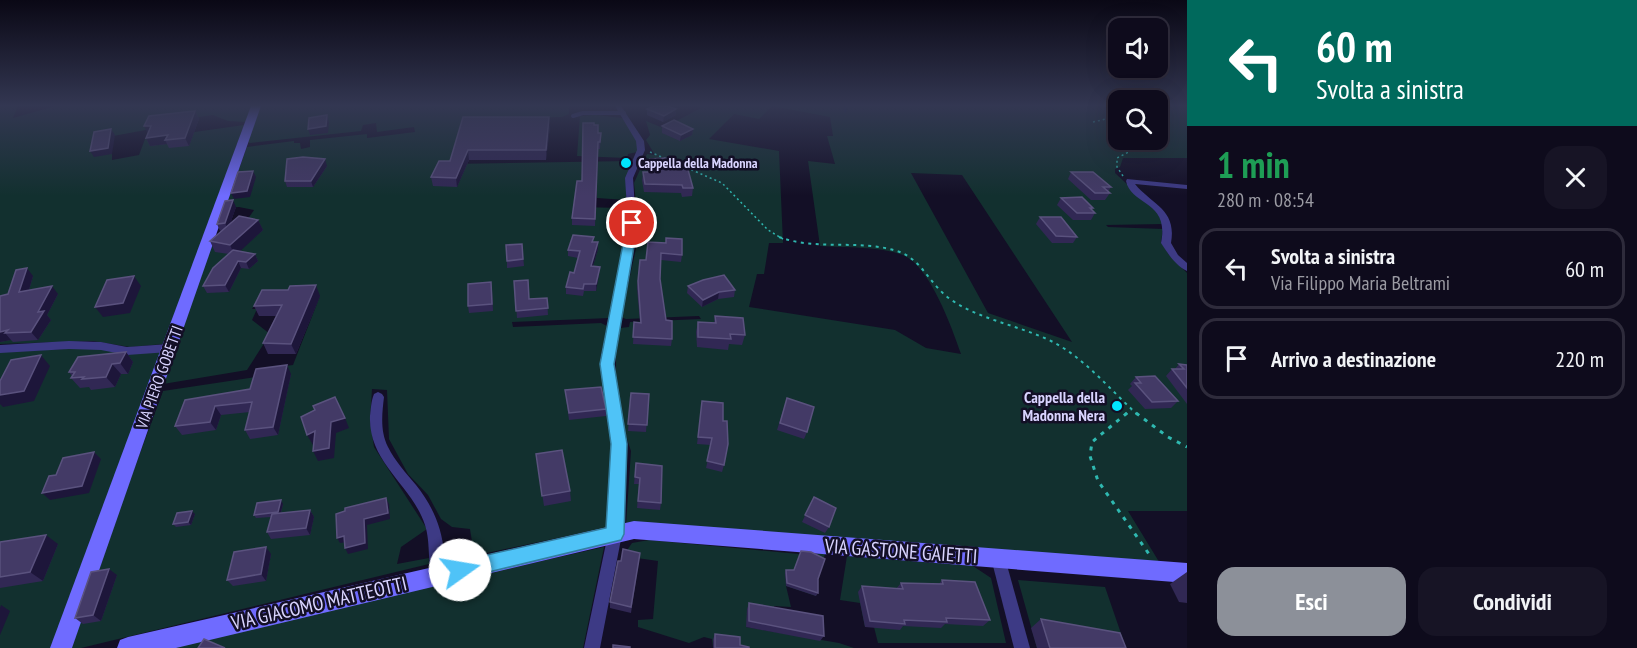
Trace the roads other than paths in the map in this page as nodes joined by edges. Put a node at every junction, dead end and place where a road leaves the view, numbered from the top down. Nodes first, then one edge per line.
1 (245, 136) edge
2 (637, 136) edge
3 (1187, 187) edge
4 (1187, 268) edge
5 (169, 348) junction
6 (0, 349) edge
7 (378, 397) dead end
8 (615, 534) junction
9 (998, 558) junction
10 (1187, 573) edge
11 (438, 575) junction
12 (61, 648) edge
13 (128, 648) edge
14 (592, 648) edge
15 (1022, 648) edge

1 - 5 street, VIA PIERO GOBETTI
2 - 8 street
3 - 4 street
5 - 6 street
5 - 12 street, VIA PIERO GOBETTI
7 - 11 street
8 - 9 street, VIA GASTONE GAIETTI
8 - 11 street, VIA GIACOMO MATTEOTTI
8 - 14 street
9 - 10 street, VIA GASTONE GAIETTI
9 - 15 street
11 - 13 street, VIA GIACOMO MATTEOTTI

